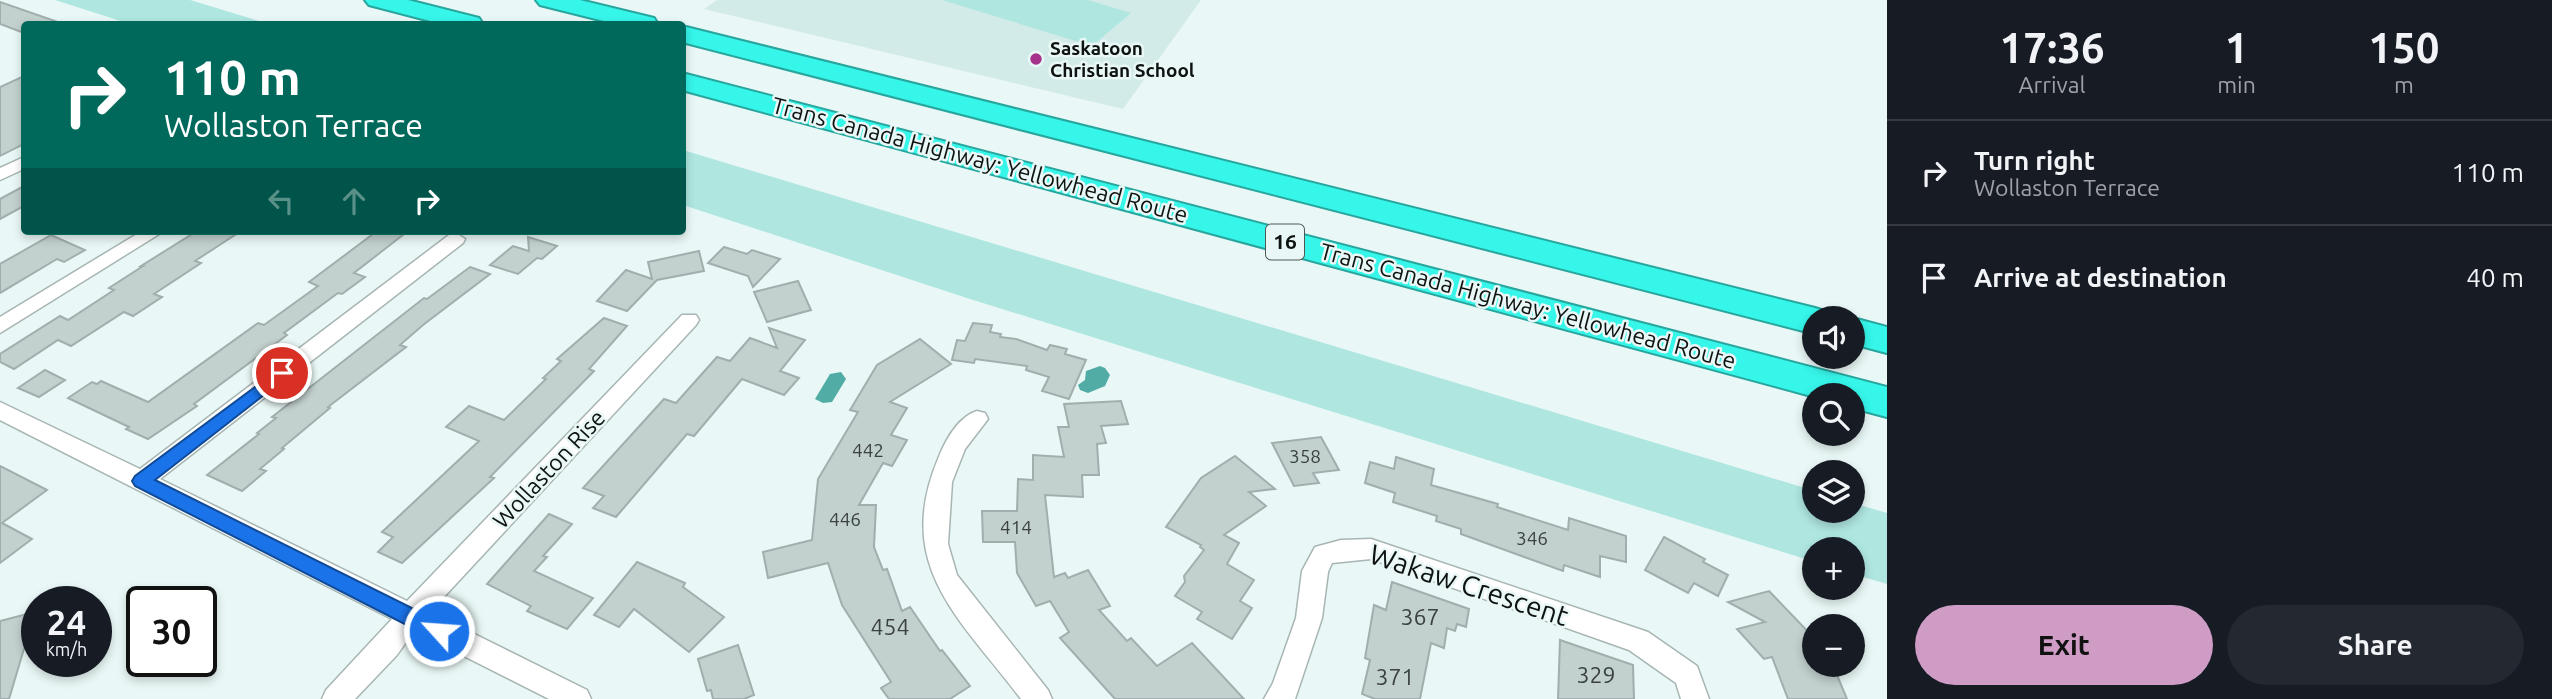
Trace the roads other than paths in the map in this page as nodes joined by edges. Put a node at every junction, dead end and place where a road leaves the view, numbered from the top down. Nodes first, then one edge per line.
1 (378, 0) edge
2 (549, 0) edge
3 (458, 21) edge
4 (633, 21) edge
5 (686, 35) edge
6 (686, 82) edge
7 (21, 164) edge
8 (0, 175) edge
9 (148, 235) edge
10 (456, 239) dead end
11 (1802, 318) edge
12 (689, 320) dead end
13 (0, 326) edge
14 (1865, 334) edge
15 (1887, 340) edge
16 (1887, 402) edge
17 (0, 411) edge
18 (977, 419) dead end
19 (141, 481) junction
20 (410, 617) junction
21 (336, 699) edge
22 (578, 699) edge
23 (1038, 699) edge
24 (1278, 699) edge
25 (1695, 699) edge

1 - 3 highway
2 - 4 highway
5 - 11 highway, Trans Canada Highway: Yellowhead Route / 16
6 - 16 highway, Trans Canada Highway: Yellowhead Route / 16
7 - 8 street
9 - 13 street
10 - 19 street
12 - 20 street, Wollaston Rise
14 - 15 highway
17 - 19 street
18 - 23 street
19 - 20 street
20 - 21 street, Wollaston Rise
20 - 22 street
24 - 25 street, Wakaw Crescent

